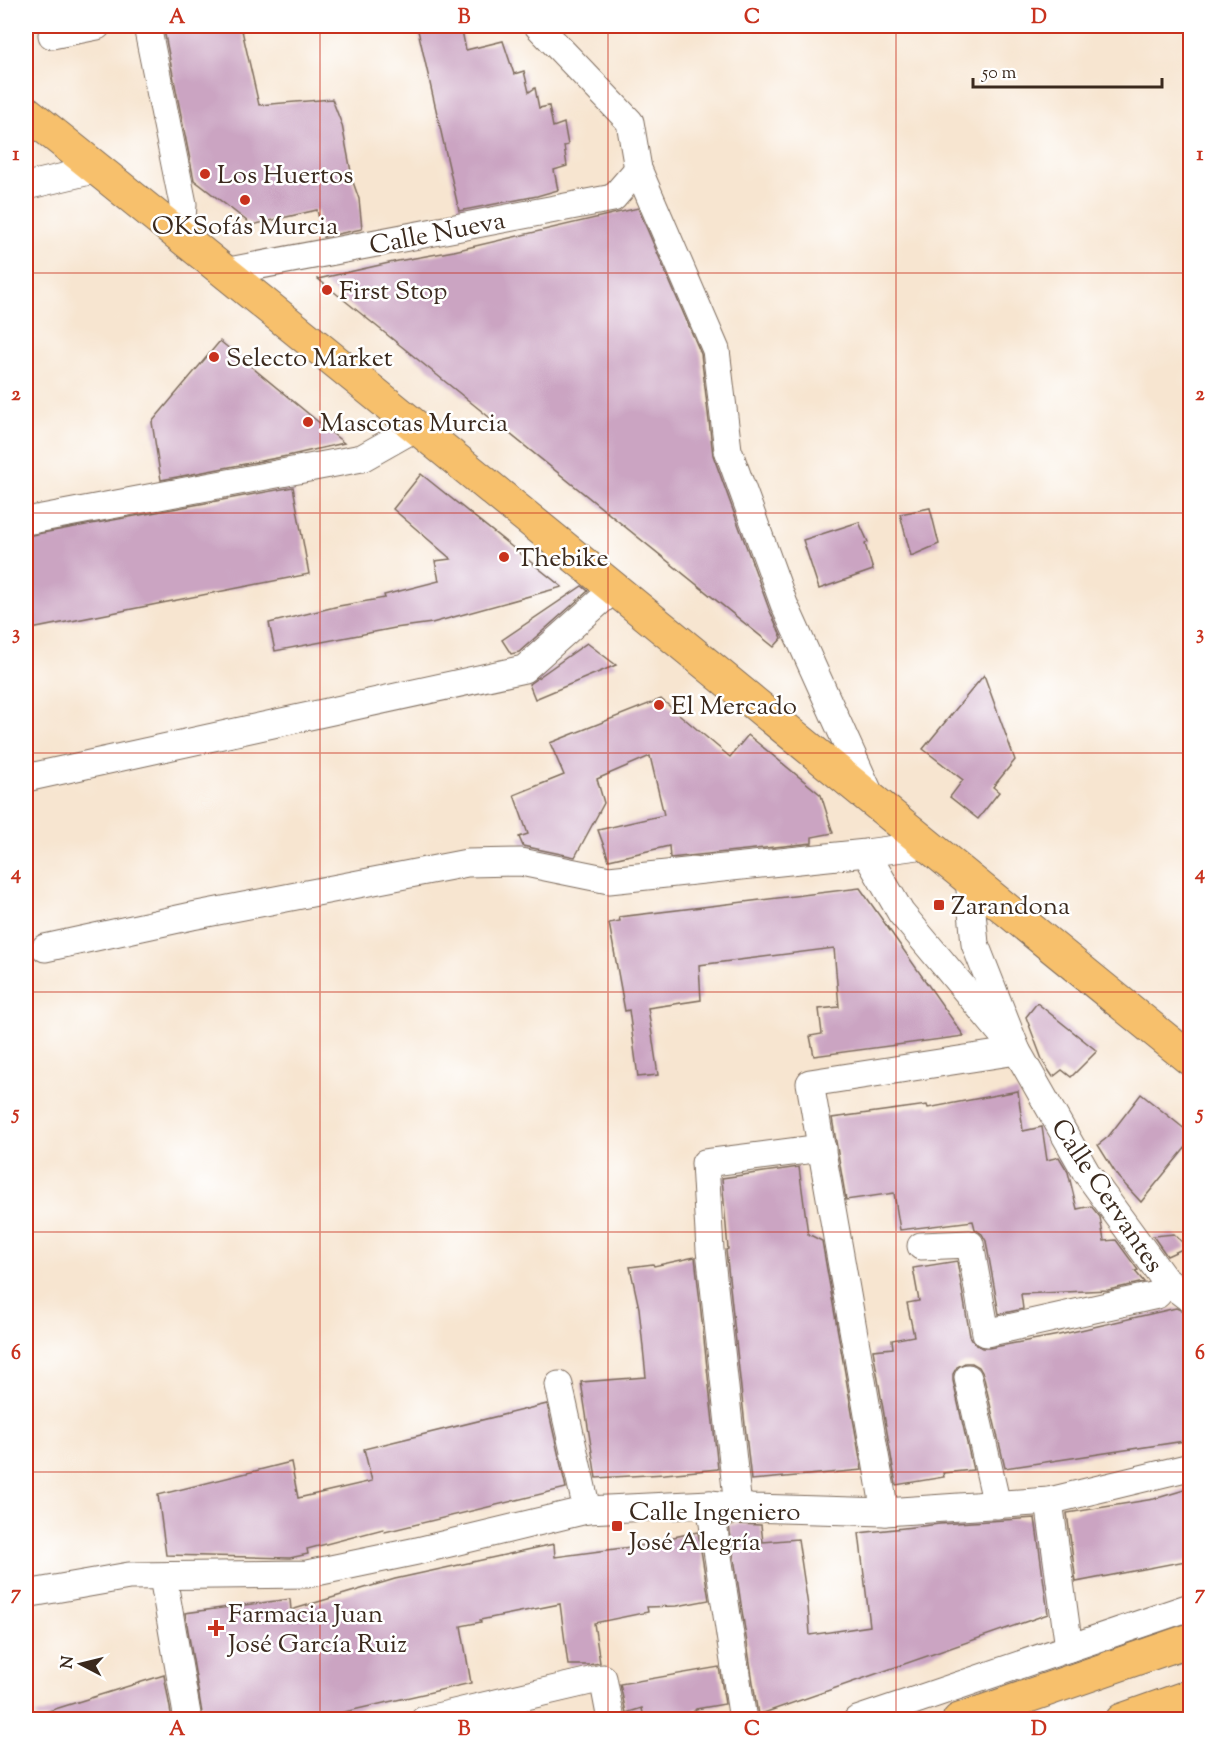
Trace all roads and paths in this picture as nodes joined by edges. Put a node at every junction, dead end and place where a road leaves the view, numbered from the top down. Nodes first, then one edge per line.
1 (97, 26) edge
2 (147, 26) edge
3 (538, 26) edge
4 (52, 35) dead end
5 (26, 112) edge
6 (638, 169) junction
7 (98, 170) junction
8 (26, 186) edge
9 (181, 237) junction
10 (224, 272) junction
11 (415, 428) junction
12 (26, 521) edge
13 (615, 588) junction
14 (26, 778) edge
15 (874, 802) junction
16 (925, 845) junction
17 (866, 854) junction
18 (969, 879) junction
19 (45, 948) dead end
20 (1017, 1051) junction
21 (1191, 1059) edge
22 (822, 1148) junction
23 (921, 1246) dead end
24 (1168, 1282) junction
25 (1191, 1299) edge
26 (968, 1378) dead end
27 (559, 1385) dead end
28 (1191, 1467) edge
29 (1049, 1502) junction
30 (710, 1504) junction
31 (997, 1505) junction
32 (738, 1507) junction
33 (586, 1510) junction
34 (885, 1512) junction
35 (163, 1577) junction
36 (26, 1594) edge
37 (1185, 1611) edge
38 (1191, 1640) edge
39 (1069, 1648) junction
40 (1191, 1696) edge
41 (188, 1719) edge
42 (424, 1719) edge
43 (610, 1719) edge
44 (742, 1719) edge
45 (856, 1719) edge
46 (959, 1719) edge
47 (1122, 1719) edge

1 - 4 street
2 - 9 street
3 - 6 street
5 - 7 main road
6 - 10 street, Calle Nueva
6 - 15 street
7 - 8 street
7 - 9 main road
9 - 10 main road
10 - 11 main road
11 - 12 street
11 - 13 main road
13 - 14 street
13 - 15 main road
15 - 16 main road
16 - 17 street
16 - 18 main road
17 - 19 street
17 - 20 street, Calle Cervantes
18 - 20 street, Calle Cervantes
18 - 21 main road
20 - 22 street
20 - 24 street, Calle Cervantes
22 - 32 street
22 - 34 street
23 - 24 street
24 - 25 street, Calle Cervantes
26 - 31 street
27 - 33 street
28 - 29 street
29 - 31 street
29 - 39 street
30 - 32 street
30 - 33 street
30 - 44 street
31 - 34 street
32 - 34 street
33 - 35 street
35 - 36 street
35 - 41 street
37 - 39 street
38 - 46 main road
39 - 45 street
40 - 47 main road
42 - 43 street

